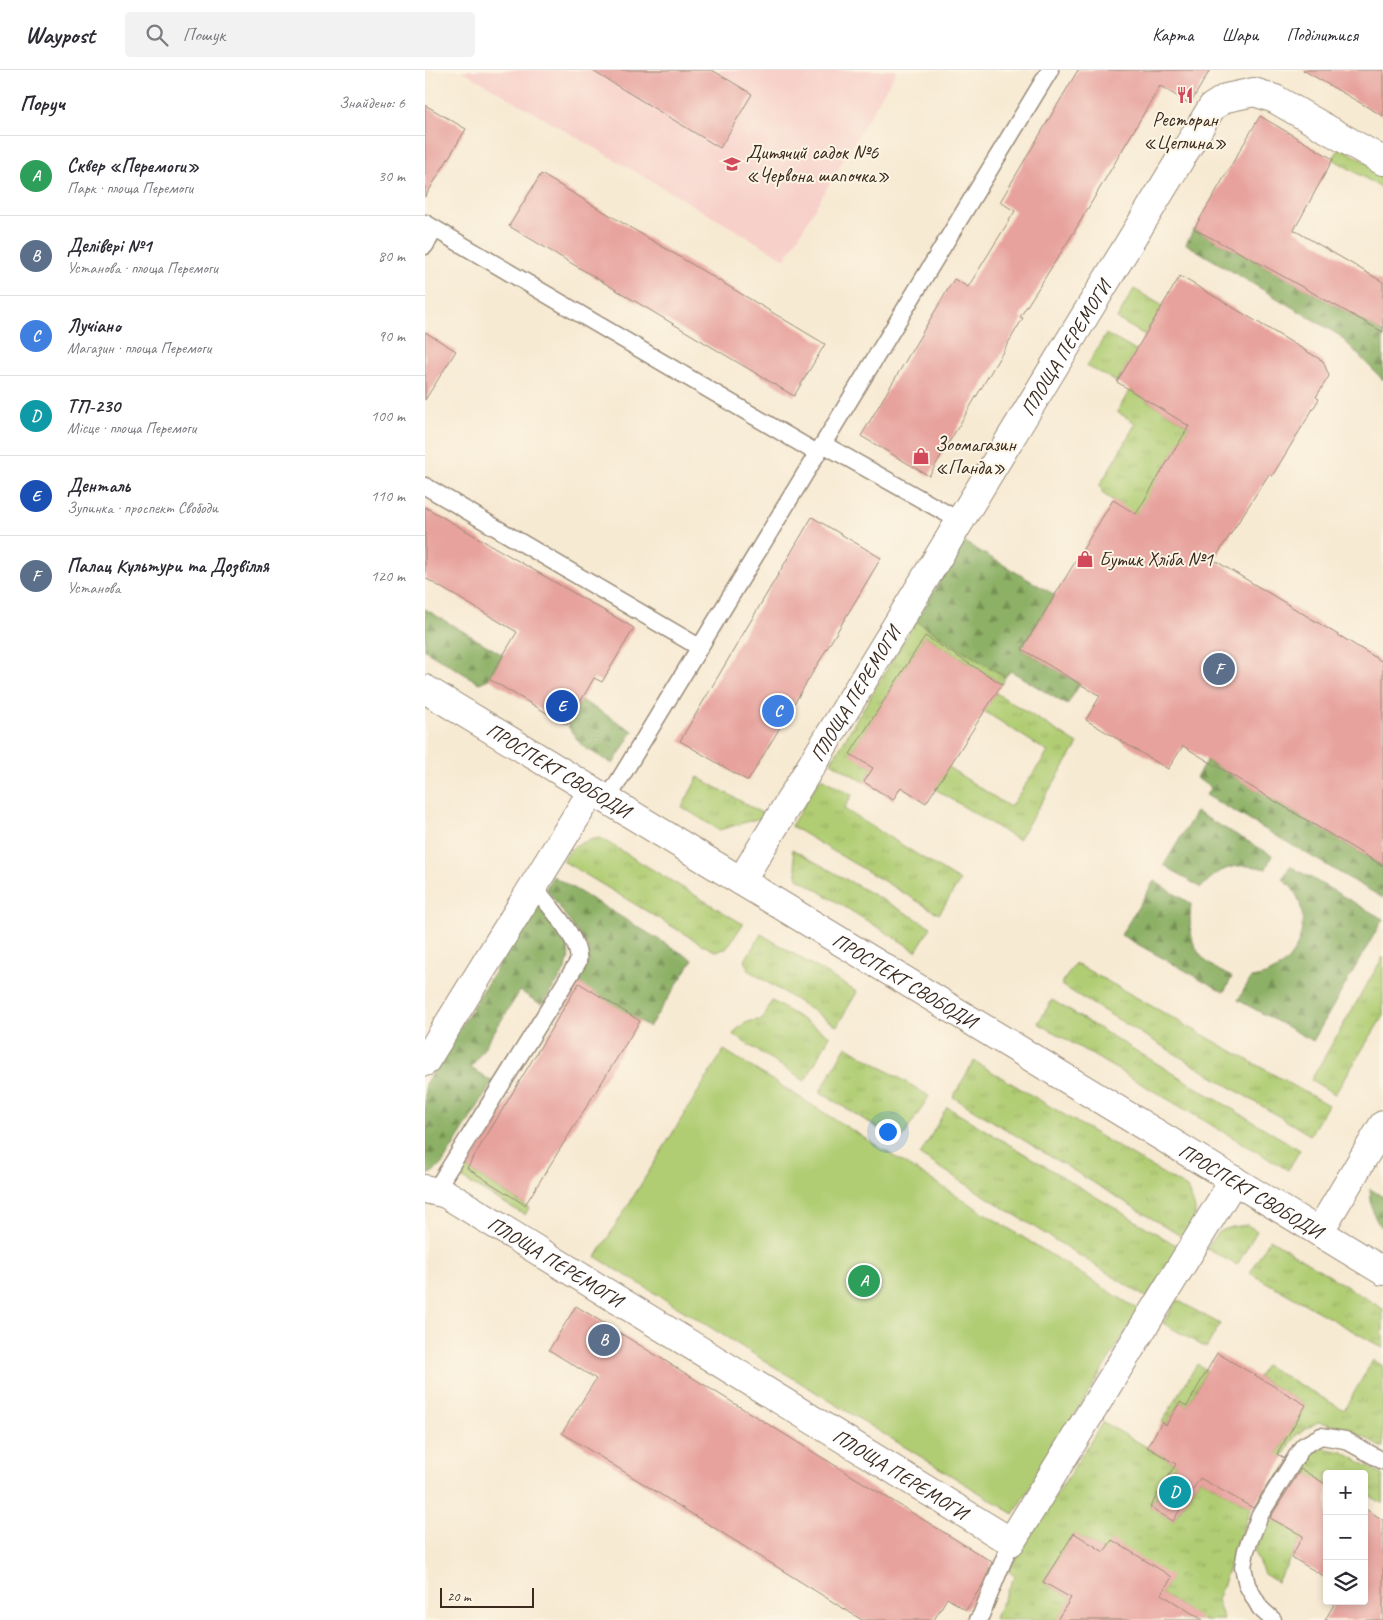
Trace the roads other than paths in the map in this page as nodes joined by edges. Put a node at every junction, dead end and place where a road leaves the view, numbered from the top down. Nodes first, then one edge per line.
1 (1050, 70) edge
2 (1383, 161) edge
3 (430, 226) edge
4 (425, 246) edge
5 (820, 448) junction
6 (425, 486) edge
7 (960, 521) junction
8 (699, 647) junction
9 (425, 689) edge
10 (599, 795) junction
11 (741, 881) junction
12 (533, 885) junction
13 (425, 1062) edge
14 (1383, 1125) edge
15 (1233, 1180) junction
16 (430, 1190) edge
17 (1319, 1232) junction
18 (1383, 1272) edge
19 (1383, 1461) edge
20 (1011, 1542) junction
21 (977, 1620) edge
22 (1273, 1620) edge

1 - 5 lane
2 - 7 street, ПЛОЩА ПЕРЕМОГИ
3 - 4 lane
3 - 5 lane
5 - 7 lane
5 - 8 lane
6 - 8 lane
7 - 11 street, ПЛОЩА ПЕРЕМОГИ
8 - 10 lane
9 - 10 street, ПРОСПЕКТ СВОБОДИ
10 - 11 street, ПРОСПЕКТ СВОБОДИ
10 - 12 street
11 - 15 street, ПРОСПЕКТ СВОБОДИ
12 - 13 street
12 - 16 lane
14 - 17 street
15 - 17 street, ПРОСПЕКТ СВОБОДИ
15 - 20 street
16 - 20 street, ПЛОЩА ПЕРЕМОГИ
17 - 18 street, ПРОСПЕКТ СВОБОДИ
19 - 22 lane
20 - 21 lane

